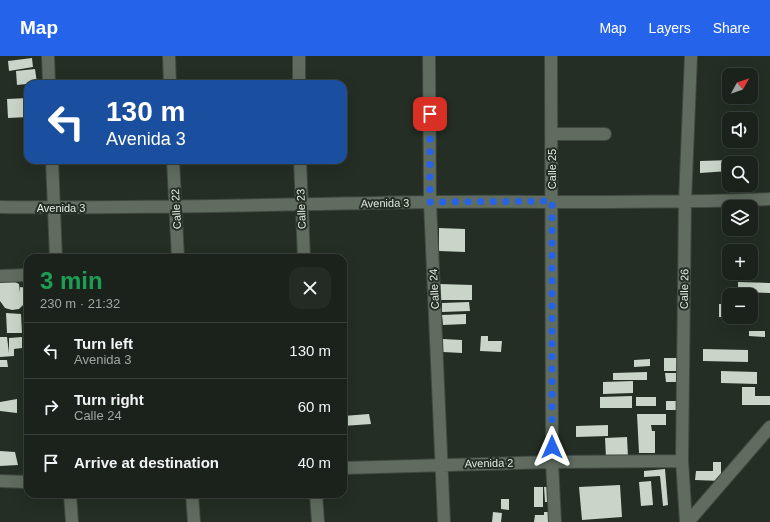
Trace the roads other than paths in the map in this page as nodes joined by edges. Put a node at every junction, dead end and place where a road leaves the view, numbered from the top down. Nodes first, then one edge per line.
1 (48, 56) edge
2 (169, 56) edge
3 (299, 56) edge
4 (429, 56) edge
5 (551, 56) edge
6 (691, 56) edge
7 (49, 80) edge
8 (170, 80) edge
9 (299, 80) edge
10 (552, 134) junction
11 (605, 134) dead end
12 (52, 164) edge
13 (173, 164) edge
14 (300, 164) edge
15 (770, 199) edge
16 (552, 201) junction
17 (430, 202) junction
18 (685, 202) junction
19 (301, 204) junction
20 (0, 207) edge
21 (54, 208) junction
22 (176, 208) junction
23 (56, 254) edge
24 (178, 254) edge
25 (304, 254) edge
26 (24, 274) edge
27 (0, 276) edge
28 (770, 427) edge
29 (682, 461) junction
30 (552, 462) junction
31 (442, 465) junction
32 (347, 468) edge
33 (0, 481) edge
34 (24, 482) edge
35 (70, 498) edge
36 (192, 498) edge
37 (316, 498) edge
38 (72, 522) edge
39 (194, 522) edge
40 (318, 522) edge
41 (444, 522) edge
42 (555, 522) edge
43 (687, 522) edge

1 - 7 street
2 - 8 street
3 - 9 street
4 - 17 street, Calle 24
5 - 10 street, Calle 25
6 - 18 street, Calle 26
10 - 11 street
10 - 16 street, Calle 25
12 - 21 street
13 - 22 street, Calle 22
14 - 19 street, Calle 23
15 - 18 street, Avenida 3
16 - 17 street, Avenida 3
16 - 18 street, Avenida 3
16 - 30 street, Calle 25
17 - 19 street, Avenida 3
17 - 31 street, Calle 24
18 - 29 street, Calle 26
19 - 22 street, Avenida 3
19 - 25 street, Calle 23
20 - 21 street, Avenida 3
21 - 22 street, Avenida 3
21 - 23 street
22 - 24 street, Calle 22
26 - 27 street
28 - 43 street
29 - 30 street, Avenida 2
29 - 43 street, Calle 26
30 - 31 street, Avenida 2
30 - 42 street, Calle 25
31 - 32 street, Avenida 2
31 - 41 street, Calle 24
33 - 34 street
35 - 38 street
36 - 39 street
37 - 40 street

